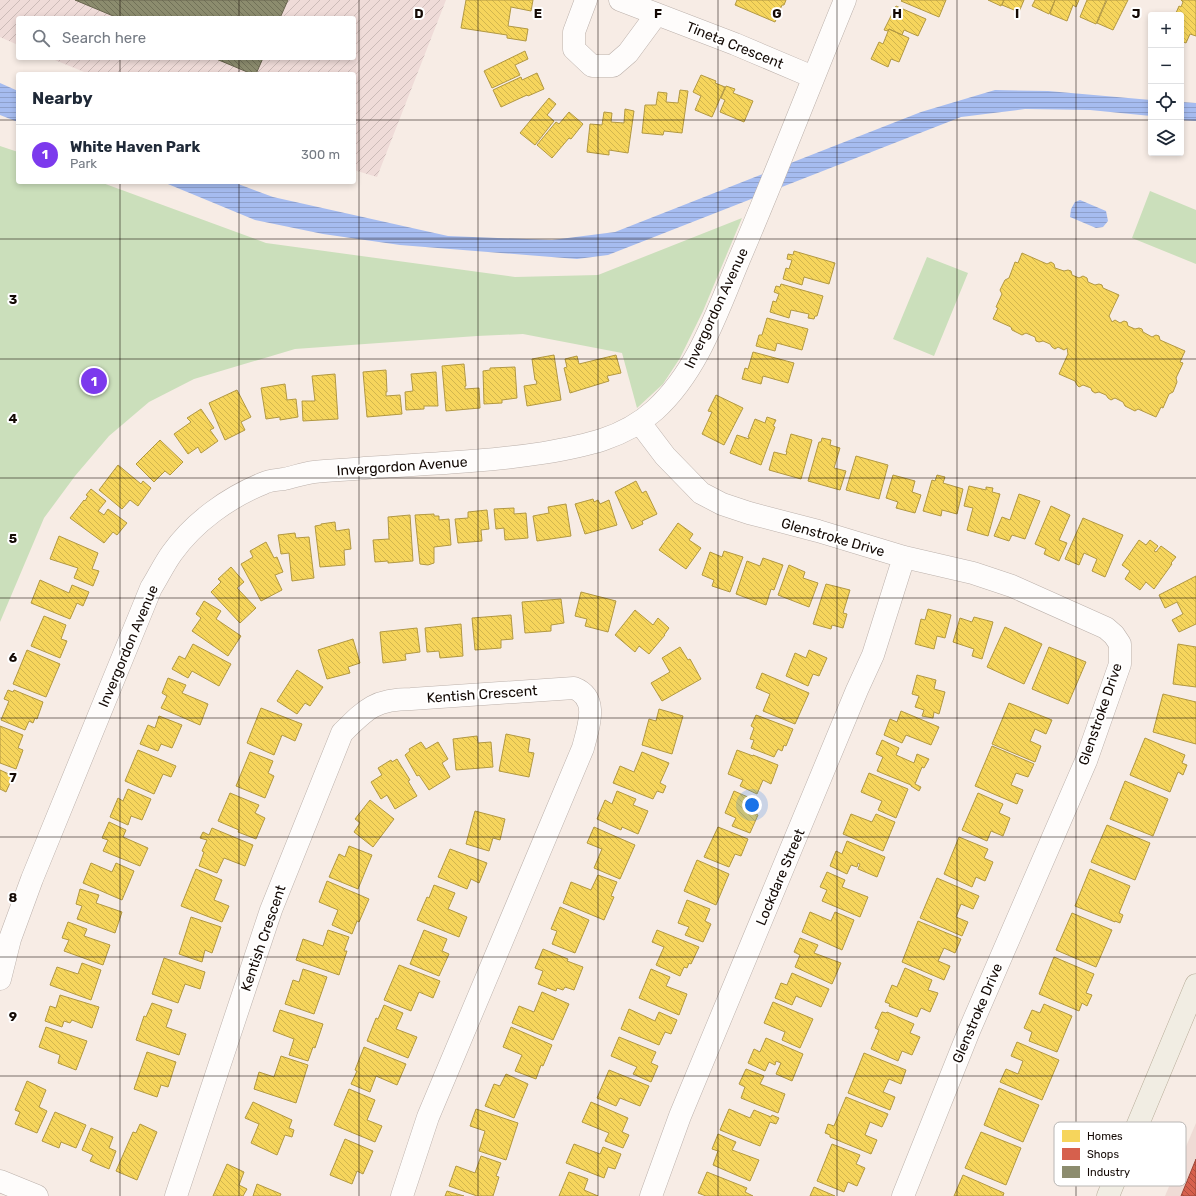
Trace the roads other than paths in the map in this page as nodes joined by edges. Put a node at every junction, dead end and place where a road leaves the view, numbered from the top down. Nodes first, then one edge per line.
1 (586, 0) edge
2 (620, 0) edge
3 (845, 0) edge
4 (656, 14) junction
5 (813, 77) junction
6 (640, 423) junction
7 (904, 557) junction
8 (0, 979) edge
9 (1196, 985) edge
10 (1139, 1122) edge
11 (0, 1181) edge
12 (1112, 1186) edge
13 (36, 1196) edge
14 (176, 1196) edge
15 (402, 1196) edge
16 (651, 1196) edge
17 (903, 1196) edge
18 (1108, 1196) edge

1 - 4 street
2 - 4 street, Tineta Crescent
3 - 5 street, Invergordon Avenue
4 - 5 street, Tineta Crescent
5 - 6 street, Invergordon Avenue
6 - 7 street, Glenstroke Drive
6 - 8 street, Invergordon Avenue
7 - 16 street, Lockdare Street
7 - 17 street, Glenstroke Drive
9 - 10 main road
11 - 13 street
12 - 18 main road
14 - 15 street, Kentish Crescent

